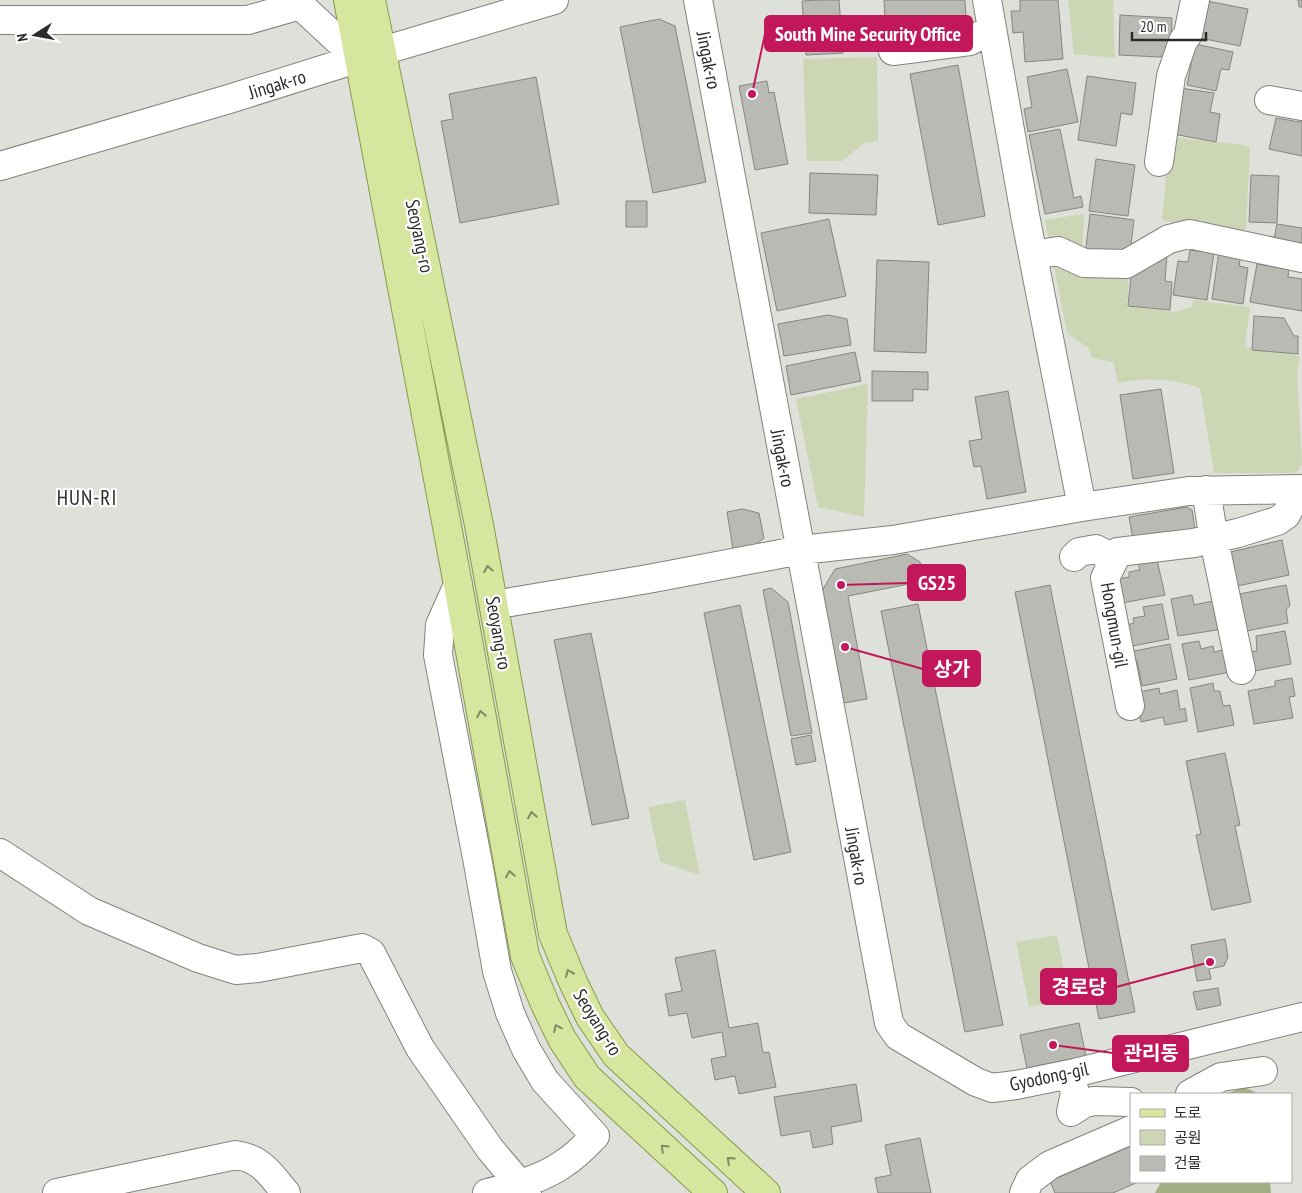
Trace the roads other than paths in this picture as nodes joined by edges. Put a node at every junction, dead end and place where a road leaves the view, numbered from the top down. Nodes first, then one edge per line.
1 (348, 0) edge
2 (371, 0) edge
3 (554, 0) edge
4 (698, 0) edge
5 (987, 0) edge
6 (1195, 0) edge
7 (0, 20) edge
8 (992, 29) junction
9 (893, 52) dead end
10 (370, 55) junction
11 (1269, 100) dead end
12 (1302, 106) edge
13 (1158, 162) dead end
14 (0, 166) edge
15 (1033, 255) junction
16 (1302, 258) edge
17 (1302, 489) edge
18 (1206, 490) junction
19 (1302, 495) edge
20 (1082, 507) junction
21 (1214, 540) junction
22 (801, 550) junction
23 (1074, 557) dead end
24 (1114, 559) junction
25 (458, 585) junction
26 (511, 602) dead end
27 (1241, 670) dead end
28 (1130, 706) dead end
29 (0, 853) edge
30 (868, 916) joint
31 (1302, 1017) edge
32 (1263, 1070) dead end
33 (1070, 1074) junction
34 (1192, 1093) edge
35 (1130, 1102) edge
36 (1130, 1130) edge
37 (523, 1189) edge
38 (57, 1193) edge
39 (286, 1193) edge
40 (487, 1193) edge
41 (713, 1193) edge
42 (766, 1193) edge
43 (1024, 1193) edge

1 - 10 main road, Seoyang-ro
2 - 10 main road, Seoyang-ro
3 - 10 street, Jingak-ro
4 - 22 street, Jingak-ro
5 - 8 street
6 - 13 street
7 - 10 street
8 - 9 street
8 - 15 street
10 - 14 street, Jingak-ro
10 - 25 main road, Seoyang-ro
42 -> 10 main road, Seoyang-ro
11 - 12 street
15 - 16 street
15 - 20 street
17 - 18 street
18 - 20 street
18 - 21 street
19 - 21 street, Hongmun-gil
20 - 22 street
21 - 24 street, Hongmun-gil
21 - 27 street
22 - 26 street
22 - 30 street, Jingak-ro
23 - 24 street
24 - 28 street, Hongmun-gil
25 - 37 street
41 -> 25 main road, Seoyang-ro
29 - 37 street
30 - 33 street, Gyodong-gil
31 - 33 street, Gyodong-gil
32 - 34 street
33 - 35 street
36 - 43 street
37 - 40 street
38 - 39 street

